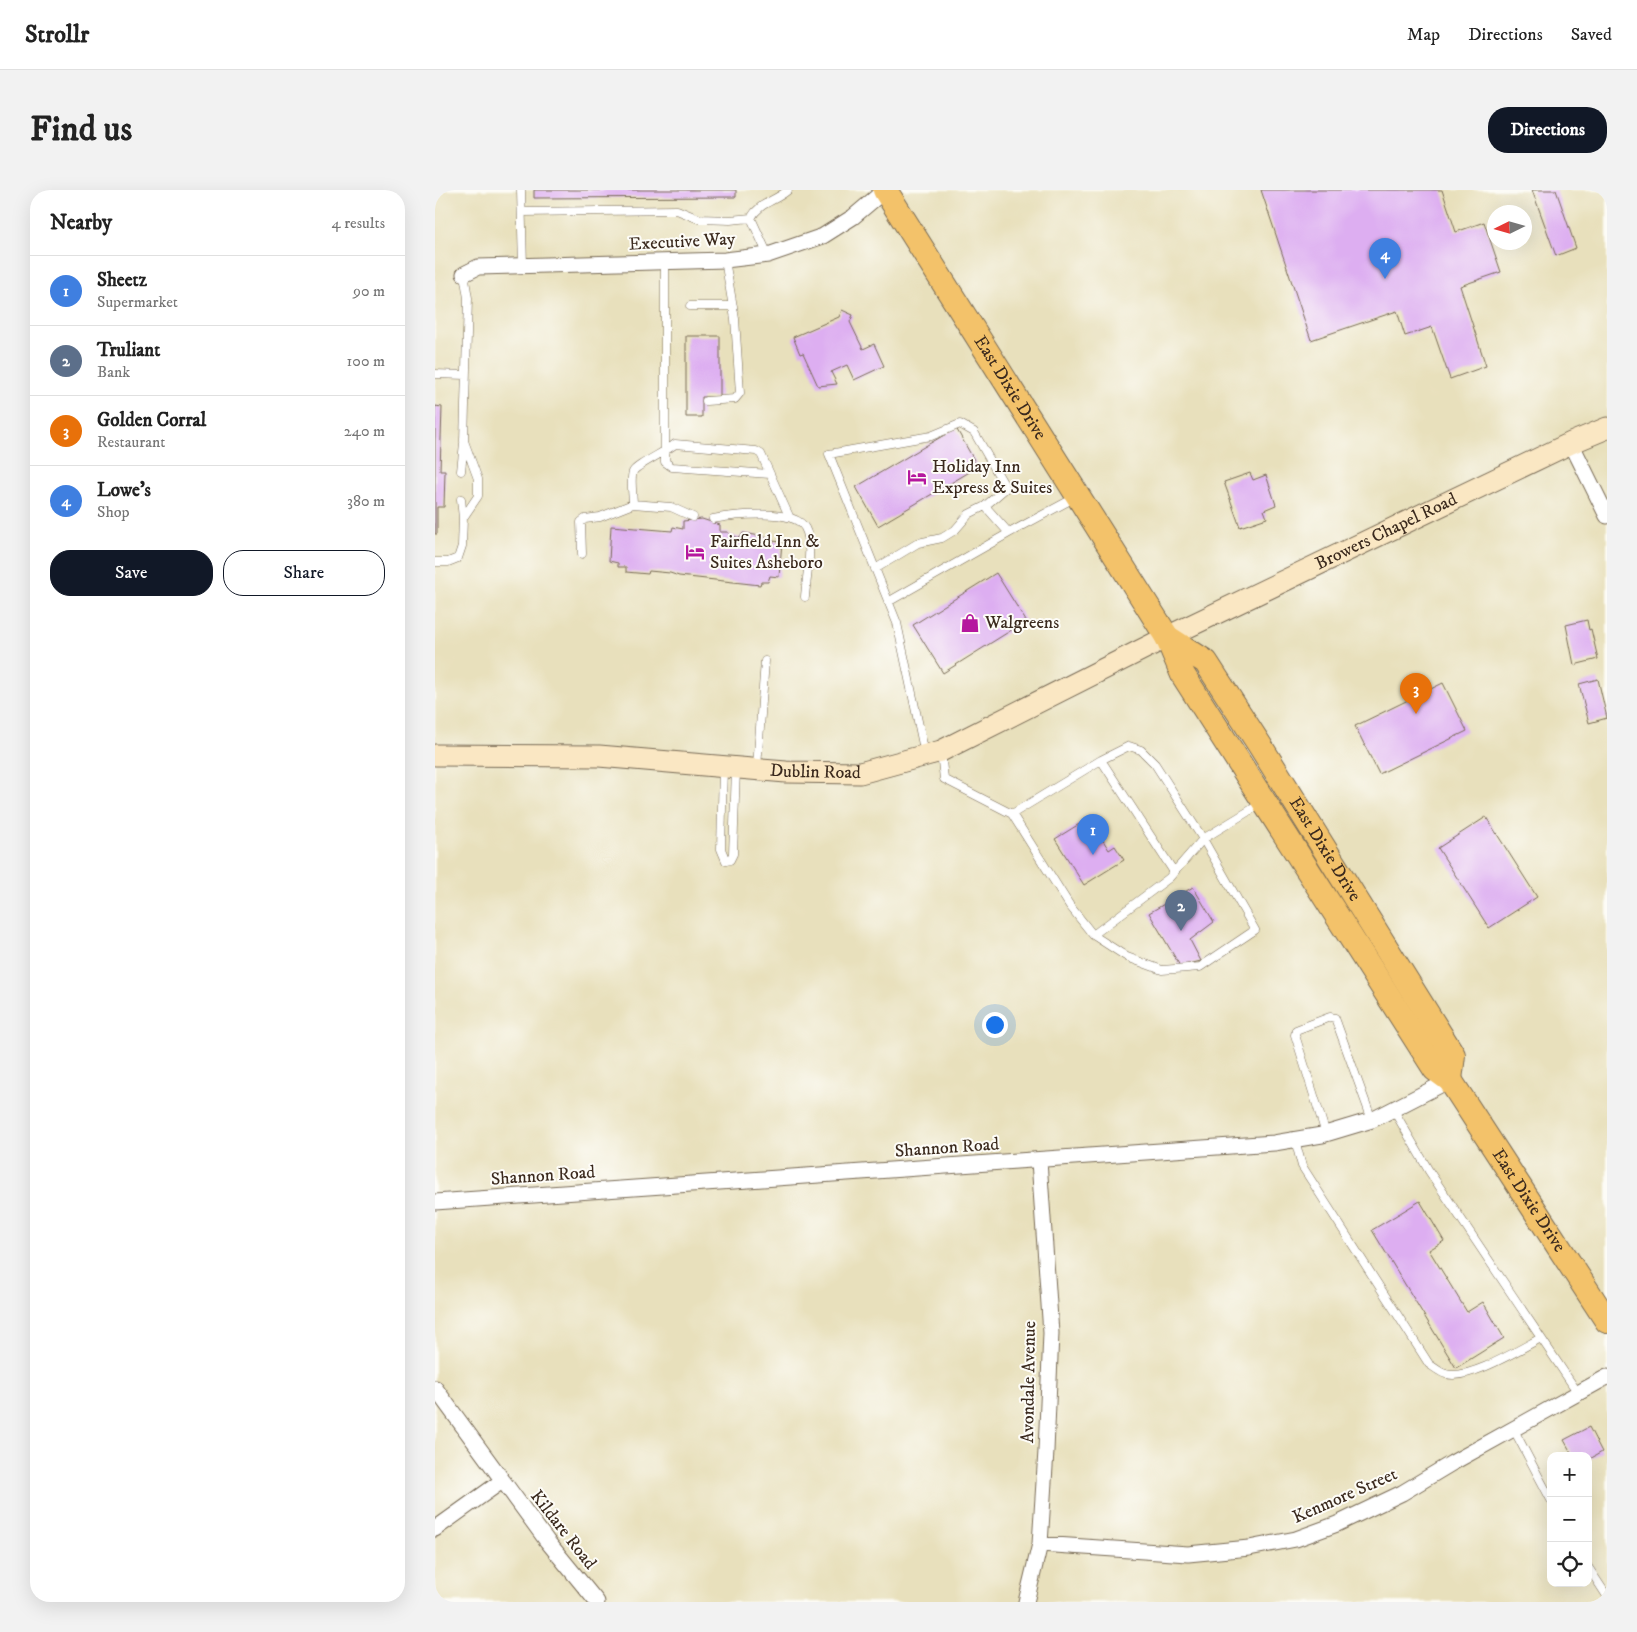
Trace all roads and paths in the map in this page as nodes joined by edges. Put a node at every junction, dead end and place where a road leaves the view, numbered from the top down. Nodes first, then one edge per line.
1 (521, 190) edge
2 (788, 190) edge
3 (885, 190) edge
4 (522, 212) junction
5 (751, 218) junction
6 (768, 255) junction
7 (725, 260) junction
8 (665, 262) junction
9 (523, 267) junction
10 (464, 274) joint
11 (690, 306) dead end
12 (733, 306) junction
13 (435, 374) edge
14 (465, 375) junction
15 (707, 401) dead end
16 (1607, 428) edge
17 (464, 442) junction
18 (1571, 443) junction
19 (665, 452) junction
20 (461, 472) dead end
21 (770, 474) junction
22 (1078, 496) junction
23 (461, 499) dead end
24 (633, 504) junction
25 (985, 506) junction
26 (789, 516) junction
27 (1607, 516) edge
28 (693, 517) dead end
29 (463, 518) junction
30 (713, 519) dead end
31 (1009, 533) junction
32 (582, 554) dead end
33 (435, 562) edge
34 (875, 569) junction
35 (805, 597) dead end
36 (888, 602) junction
37 (1167, 637) junction
38 (765, 661) dead end
39 (933, 753) junction
40 (435, 755) edge
41 (1101, 760) junction
42 (739, 768) junction
43 (1263, 802) junction
44 (1012, 814) junction
45 (1203, 839) junction
46 (1174, 872) junction
47 (1093, 935) junction
48 (1450, 1080) junction
49 (1393, 1109) junction
50 (1372, 1120) junction
51 (1326, 1134) junction
52 (1295, 1140) junction
53 (1039, 1161) junction
54 (435, 1202) edge
55 (1607, 1321) edge
56 (1541, 1338) junction
57 (1607, 1377) edge
58 (435, 1388) edge
59 (1578, 1393) junction
60 (1513, 1428) junction
61 (502, 1481) junction
62 (1549, 1497) edge
63 (435, 1529) edge
64 (1039, 1544) junction
65 (1592, 1573) edge
66 (1607, 1596) edge
67 (597, 1602) edge
68 (1026, 1602) edge

1 - 4 lane
2 - 5 lane
3 - 6 street, Executive Way
3 - 22 main road, East Dixie Drive
4 - 5 lane
4 - 9 lane
5 - 6 lane
6 - 7 street, Executive Way
7 - 8 street, Executive Way
7 - 12 lane
8 - 9 street, Executive Way
8 - 19 lane
9 - 10 street, Executive Way
10 - 14 lane
11 - 12 lane
12 - 15 lane
13 - 14 lane
14 - 17 lane
16 - 18 street, Browers Chapel Road
17 - 20 lane
17 - 29 lane
18 - 27 street
18 - 37 street, Browers Chapel Road
19 - 21 lane
19 - 21 lane
19 - 24 lane
21 - 26 lane
22 - 31 lane
22 - 37 main road, East Dixie Drive
23 - 29 lane
24 - 28 lane
24 - 32 lane
25 - 31 lane
25 - 34 lane
25 - 34 lane
26 - 30 lane
26 - 35 lane
29 - 33 lane
31 - 36 lane
34 - 36 lane
36 - 39 lane
37 - 39 street, Dublin Road
37 - 43 main road, East Dixie Drive
37 - 48 main road, East Dixie Drive
38 - 42 lane
39 - 42 street, Dublin Road
39 - 44 lane
40 - 42 street, Dublin Road
41 - 44 lane
41 - 45 lane
41 - 46 lane
42 - 42 lane
43 - 45 lane
43 - 48 main road, East Dixie Drive
44 - 47 lane
45 - 46 lane
45 - 47 lane
46 - 47 lane
48 - 49 street, Shannon Road
48 - 55 main road, East Dixie Drive
49 - 50 street, Shannon Road
49 - 56 lane
50 - 51 street, Shannon Road
50 - 51 lane
51 - 52 street, Shannon Road
52 - 53 street, Shannon Road
52 - 56 lane
53 - 54 street, Shannon Road
53 - 64 street, Avondale Avenue
56 - 59 lane
57 - 59 street, Kenmore Street
58 - 61 street, Kildare Road
59 - 60 street, Kenmore Street
60 - 62 lane
60 - 64 street, Kenmore Street
61 - 63 street
61 - 67 street, Kildare Road
64 - 68 street, Avondale Avenue
65 - 66 lane

